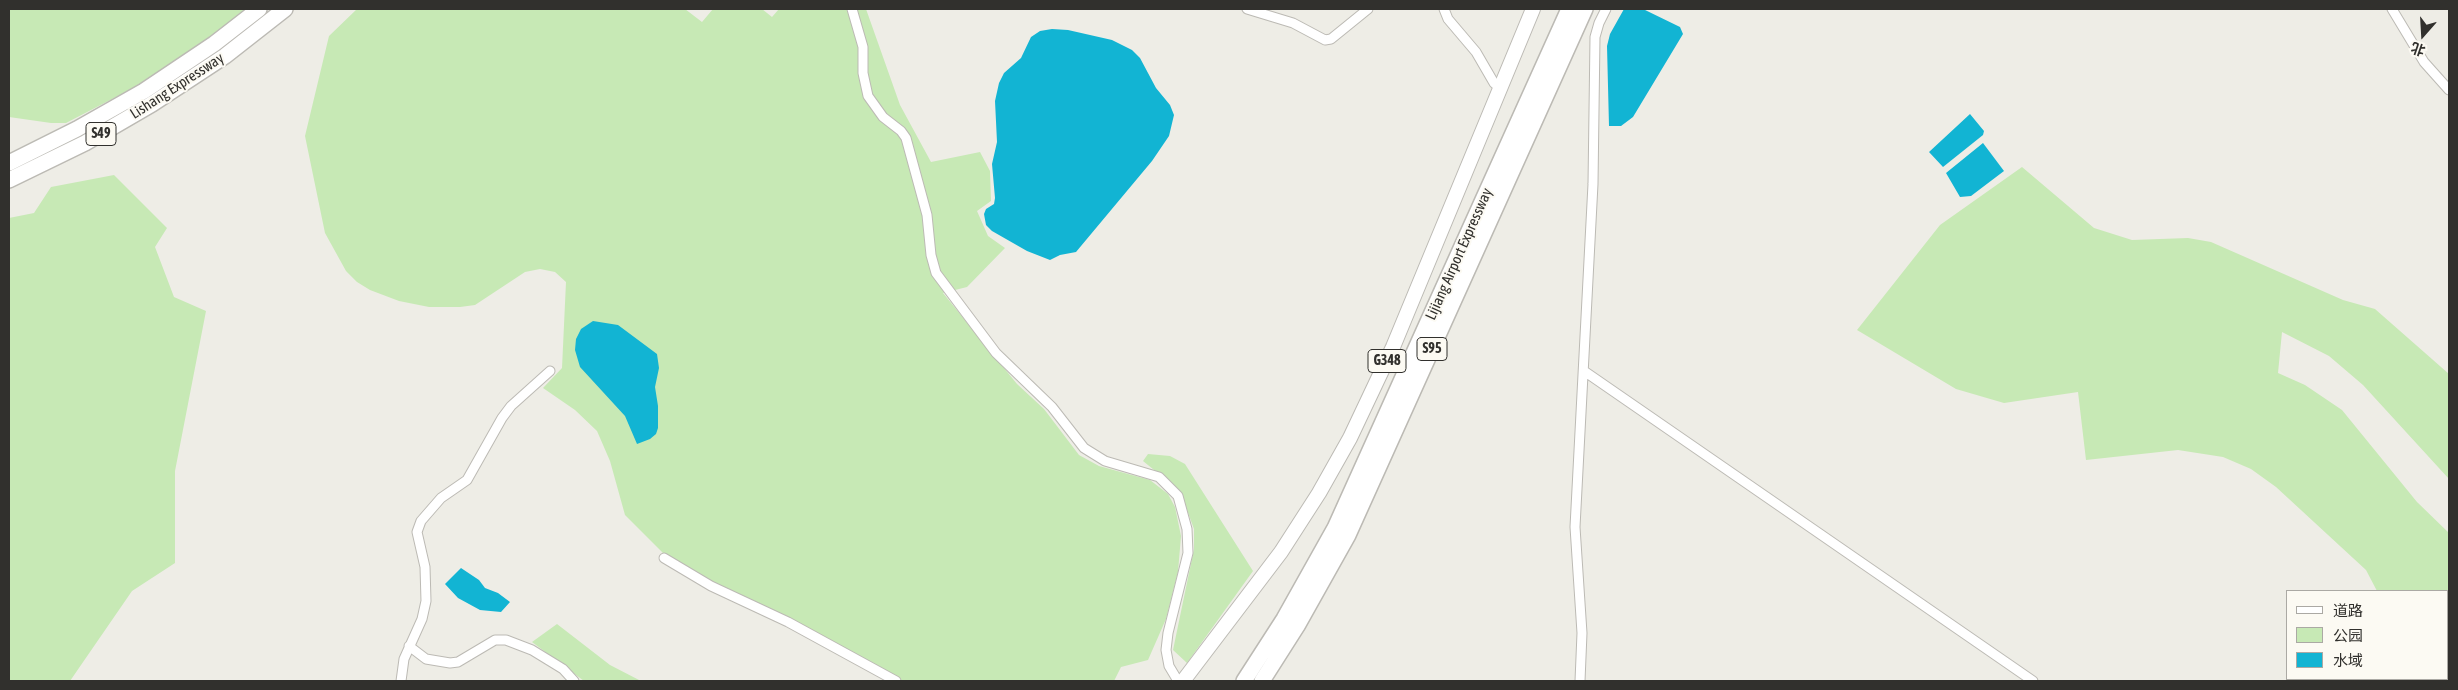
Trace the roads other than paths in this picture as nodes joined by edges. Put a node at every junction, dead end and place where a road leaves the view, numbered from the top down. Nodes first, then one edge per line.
1 (259, 9) edge
2 (285, 9) edge
3 (852, 9) edge
4 (1246, 9) edge
5 (1368, 9) edge
6 (1444, 9) edge
7 (1533, 9) edge
8 (1569, 9) edge
9 (1585, 9) edge
10 (1606, 9) edge
11 (2392, 9) edge
12 (1500, 88) junction
13 (2449, 90) edge
14 (9, 163) edge
15 (9, 180) edge
16 (550, 370) dead end
17 (1584, 371) junction
18 (664, 558) dead end
19 (409, 646) junction
20 (401, 681) edge
21 (574, 681) edge
22 (896, 681) edge
23 (1178, 681) edge
24 (1183, 681) edge
25 (1244, 681) edge
26 (1262, 681) edge
27 (1580, 681) edge
28 (2033, 681) edge

1 - 14 highway, Lishang Expressway / S49
2 - 15 highway, Lishang Expressway / S49
3 - 23 street
4 - 5 street
6 - 12 street
7 - 12 highway, G348
8 - 25 highway, Lijiang Airport Expressway / S95
9 - 26 highway, Lijiang Airport Expressway / S95
10 - 17 street
11 - 13 street
12 - 24 highway, G348
16 - 19 street
17 - 27 street
17 - 28 street
18 - 22 street
19 - 20 street
19 - 21 street

